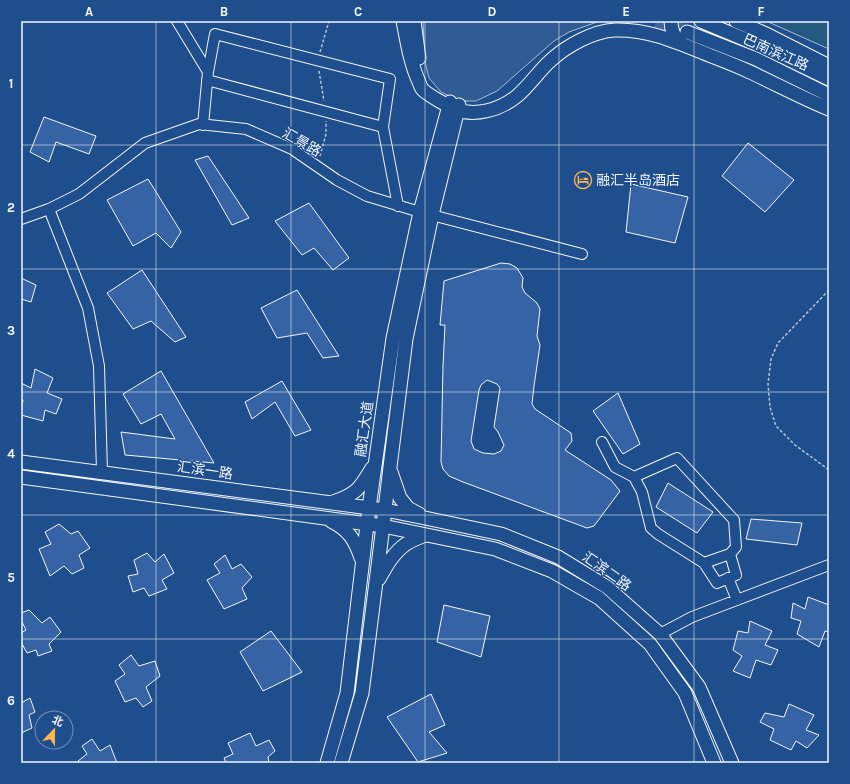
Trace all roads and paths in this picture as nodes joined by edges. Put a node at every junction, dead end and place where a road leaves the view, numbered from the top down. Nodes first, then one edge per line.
1 (177, 21) edge
2 (329, 21) edge
3 (403, 21) edge
4 (414, 21) edge
5 (623, 21) edge
6 (671, 21) edge
7 (701, 21) edge
8 (736, 21) edge
9 (687, 32) tunnel mouth
10 (682, 44) junction
11 (318, 60) junction
12 (829, 66) edge
13 (208, 76) junction
14 (829, 79) edge
15 (829, 95) edge
16 (454, 106) junction
17 (829, 109) edge
18 (326, 112) junction
19 (203, 125) junction
20 (383, 127) junction
21 (317, 166) junction
22 (398, 206) junction
23 (49, 209) junction
24 (426, 214) junction
25 (21, 219) edge
26 (582, 254) dead end
27 (829, 290) edge
28 (602, 442) dead end
29 (21, 462) edge
30 (375, 463) junction
31 (390, 467) junction
32 (829, 470) edge
33 (102, 472) junction
34 (21, 477) edge
35 (634, 477) junction
36 (329, 503) junction
37 (369, 508) junction
38 (386, 510) junction
39 (326, 518) junction
40 (425, 518) junction
41 (367, 523) junction
42 (383, 526) junction
43 (426, 535) junction
44 (730, 554) junction
45 (362, 562) junction
46 (704, 563) junction
47 (829, 565) edge
48 (728, 578) junction
49 (376, 584) junction
50 (737, 600) junction
51 (660, 634) junction
52 (327, 763) edge
53 (340, 763) edge
54 (714, 763) edge
55 (732, 763) edge

1 - 13 street
2 - 11 path
3 - 16 main road
4 - 16 main road
5 - 16 main road
6 - 10 main road
7 - 14 main road, 巴南滨江路
8 - 12 main road
9 - 15 main road, 巴南滨江路
10 - 16 main road
10 - 17 main road
11 - 13 street
11 - 18 path
11 - 20 street
13 - 18 street
13 - 19 street
16 - 24 main road, 融汇大道
18 - 20 street
18 - 21 path
19 - 21 street, 汇景路
19 - 23 street, 汇景路
20 - 22 street
21 - 22 street, 汇景路
22 - 24 street, 汇景路
23 - 25 street, 汇景路
23 - 33 street
24 - 26 street, 汇景路
24 - 30 main road, 融汇大道
24 - 31 main road, 融汇大道
27 - 32 path
28 - 35 street
29 - 33 main road, 汇滨一路
30 - 36 main road
30 - 37 main road, 融汇大道
31 - 38 main road, 融汇大道
31 - 40 main road
33 - 36 main road, 汇滨一路
34 - 39 main road
35 - 44 street
35 - 46 street
36 - 37 main road, 汇滨一路
37 - 38 main road, 汇滨一路
37 - 41 main road, 融汇大道
38 - 40 main road, 汇滨二路
38 - 42 main road, 融汇大道
39 - 41 main road
39 - 45 main road
40 - 51 main road, 汇滨二路
41 - 42 main road
41 - 45 main road, 融汇大道
42 - 43 main road, 汇滨二路
42 - 49 main road, 融汇大道
43 - 49 main road
43 - 54 main road, 汇滨二路
44 - 46 street
44 - 48 street
45 - 52 main road, 融汇大道
46 - 48 street
47 - 50 street
48 - 50 street
49 - 53 main road, 融汇大道
50 - 51 street
51 - 55 main road, 汇滨二路

